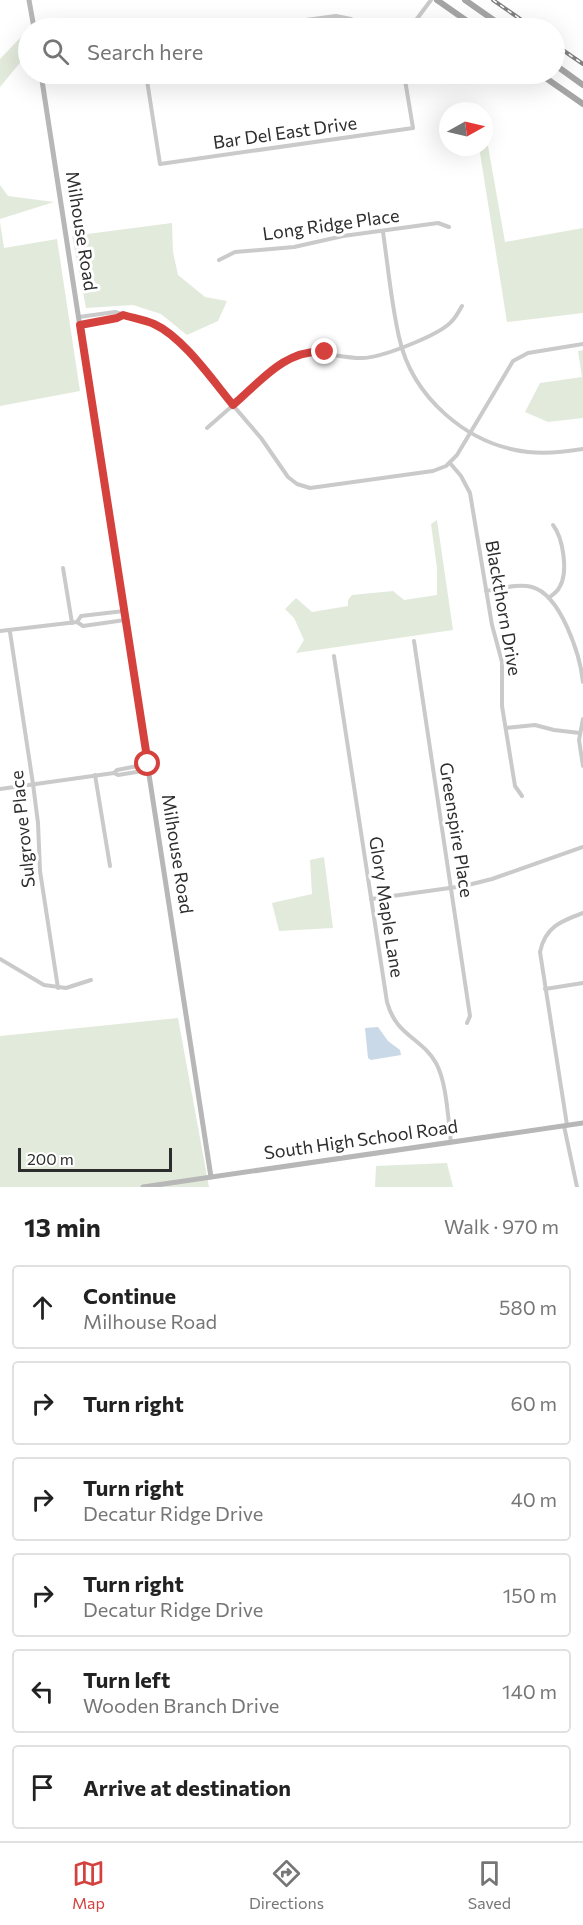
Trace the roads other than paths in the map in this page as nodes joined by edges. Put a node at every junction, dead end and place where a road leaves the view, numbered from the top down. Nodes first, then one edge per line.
1 (29, 0) edge
2 (431, 0) edge
3 (437, 0) edge
4 (465, 0) edge
5 (32, 18) edge
6 (321, 18) edge
7 (346, 18) edge
8 (418, 18) edge
9 (463, 18) edge
10 (491, 18) edge
11 (565, 71) edge
12 (43, 84) edge
13 (148, 84) edge
14 (406, 84) edge
15 (554, 84) edge
16 (583, 84) edge
17 (583, 104) edge
18 (449, 227) dead end
19 (383, 232) junction
20 (219, 261) dead end
21 (462, 306) dead end
22 (123, 315) junction
23 (79, 317) junction
24 (80, 325) junction
25 (583, 344) edge
26 (402, 347) junction
27 (233, 405) junction
28 (207, 428) dead end
29 (470, 433) junction
30 (583, 449) edge
31 (450, 463) junction
32 (553, 525) dead end
33 (63, 568) dead end
34 (486, 591) junction
35 (549, 598) junction
36 (124, 610) junction
37 (125, 620) junction
38 (74, 622) junction
39 (0, 632) edge
40 (10, 632) junction
41 (414, 640) dead end
42 (334, 656) dead end
43 (583, 682) edge
44 (583, 719) edge
45 (506, 728) junction
46 (580, 733) junction
47 (583, 766) edge
48 (148, 767) junction
49 (95, 775) junction
50 (33, 784) junction
51 (0, 789) edge
52 (522, 796) dead end
53 (583, 847) edge
54 (110, 866) dead end
55 (452, 888) junction
56 (371, 899) junction
57 (583, 913) edge
58 (0, 959) edge
59 (92, 980) dead end
60 (583, 983) edge
61 (58, 988) junction
62 (545, 989) junction
63 (466, 1023) dead end
64 (583, 1123) edge
65 (566, 1125) junction
66 (451, 1142) junction
67 (211, 1177) junction
68 (143, 1187) edge
69 (577, 1187) edge

1 - 5 street
2 - 8 street
3 - 9 main road
4 - 10 main road
6 - 7 street
11 - 16 main road
12 - 23 street, Milhouse Road
13 - 14 street, Bar Del East Drive
15 - 17 main road
18 - 19 street, Long Ridge Place
19 - 20 street, Long Ridge Place
19 - 26 street
21 - 26 street
22 - 23 street
22 - 24 street
22 - 27 street
23 - 24 street, Milhouse Road
24 - 36 street, Milhouse Road
25 - 29 street
26 - 27 street
26 - 29 street
27 - 28 street
27 - 31 street
29 - 30 street
29 - 31 street
31 - 34 street, Blackthorn Drive
32 - 35 street
33 - 38 street
34 - 35 street
34 - 45 street, Blackthorn Drive
35 - 43 street
36 - 37 street, Milhouse Road
36 - 38 street
37 - 38 street
37 - 48 street, Milhouse Road
38 - 40 street
39 - 40 street
40 - 50 street, Sulgrove Place
41 - 55 street, Greenspire Place
42 - 56 street, Glory Maple Lane
44 - 46 street
45 - 46 street
45 - 52 street, Blackthorn Drive
46 - 47 street
48 - 49 street
48 - 67 street, Milhouse Road
49 - 50 street
49 - 54 street
50 - 51 street
50 - 61 street, Sulgrove Place
53 - 55 street
55 - 56 street
55 - 63 street, Greenspire Place
56 - 66 street, Glory Maple Lane
57 - 62 street
58 - 61 street
59 - 61 street
60 - 62 street
62 - 65 street
64 - 65 street, South High School Road
65 - 66 street, South High School Road
65 - 69 street
66 - 67 street, South High School Road
67 - 68 street, South High School Road

